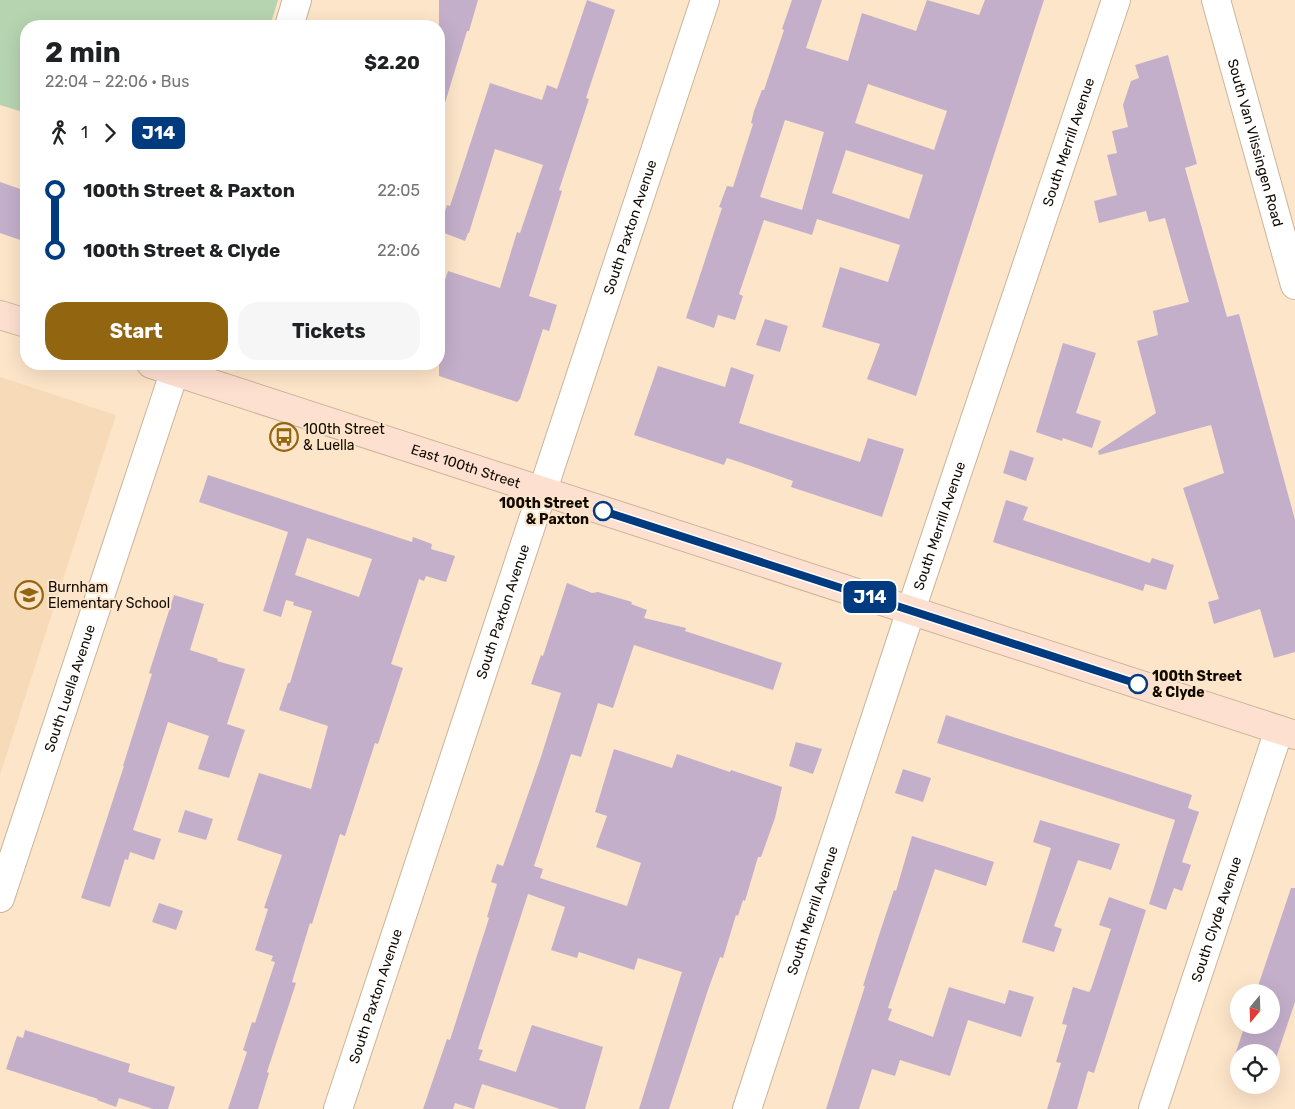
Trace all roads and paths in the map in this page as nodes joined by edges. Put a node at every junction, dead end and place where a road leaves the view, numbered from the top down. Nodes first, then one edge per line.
1 (297, 0) edge
2 (705, 0) edge
3 (1116, 0) edge
4 (1216, 0) edge
5 (290, 20) edge
6 (1295, 285) edge
7 (0, 315) edge
8 (20, 321) edge
9 (167, 370) edge
10 (180, 370) edge
11 (543, 491) junction
12 (911, 610) junction
13 (1287, 733) edge
14 (0, 898) edge
15 (338, 1109) edge
16 (747, 1109) edge
17 (1153, 1109) edge

1 - 5 street
2 - 11 street, South Paxton Avenue
3 - 12 street, South Merrill Avenue
4 - 6 street, South Van Vlissingen Road
7 - 8 main road
9 - 14 street, South Luella Avenue
10 - 11 main road, East 100th Street
11 - 12 main road, East 100th Street
11 - 15 street, South Paxton Avenue
12 - 13 main road, East 100th Street
12 - 16 street, South Merrill Avenue
13 - 17 street, South Clyde Avenue

